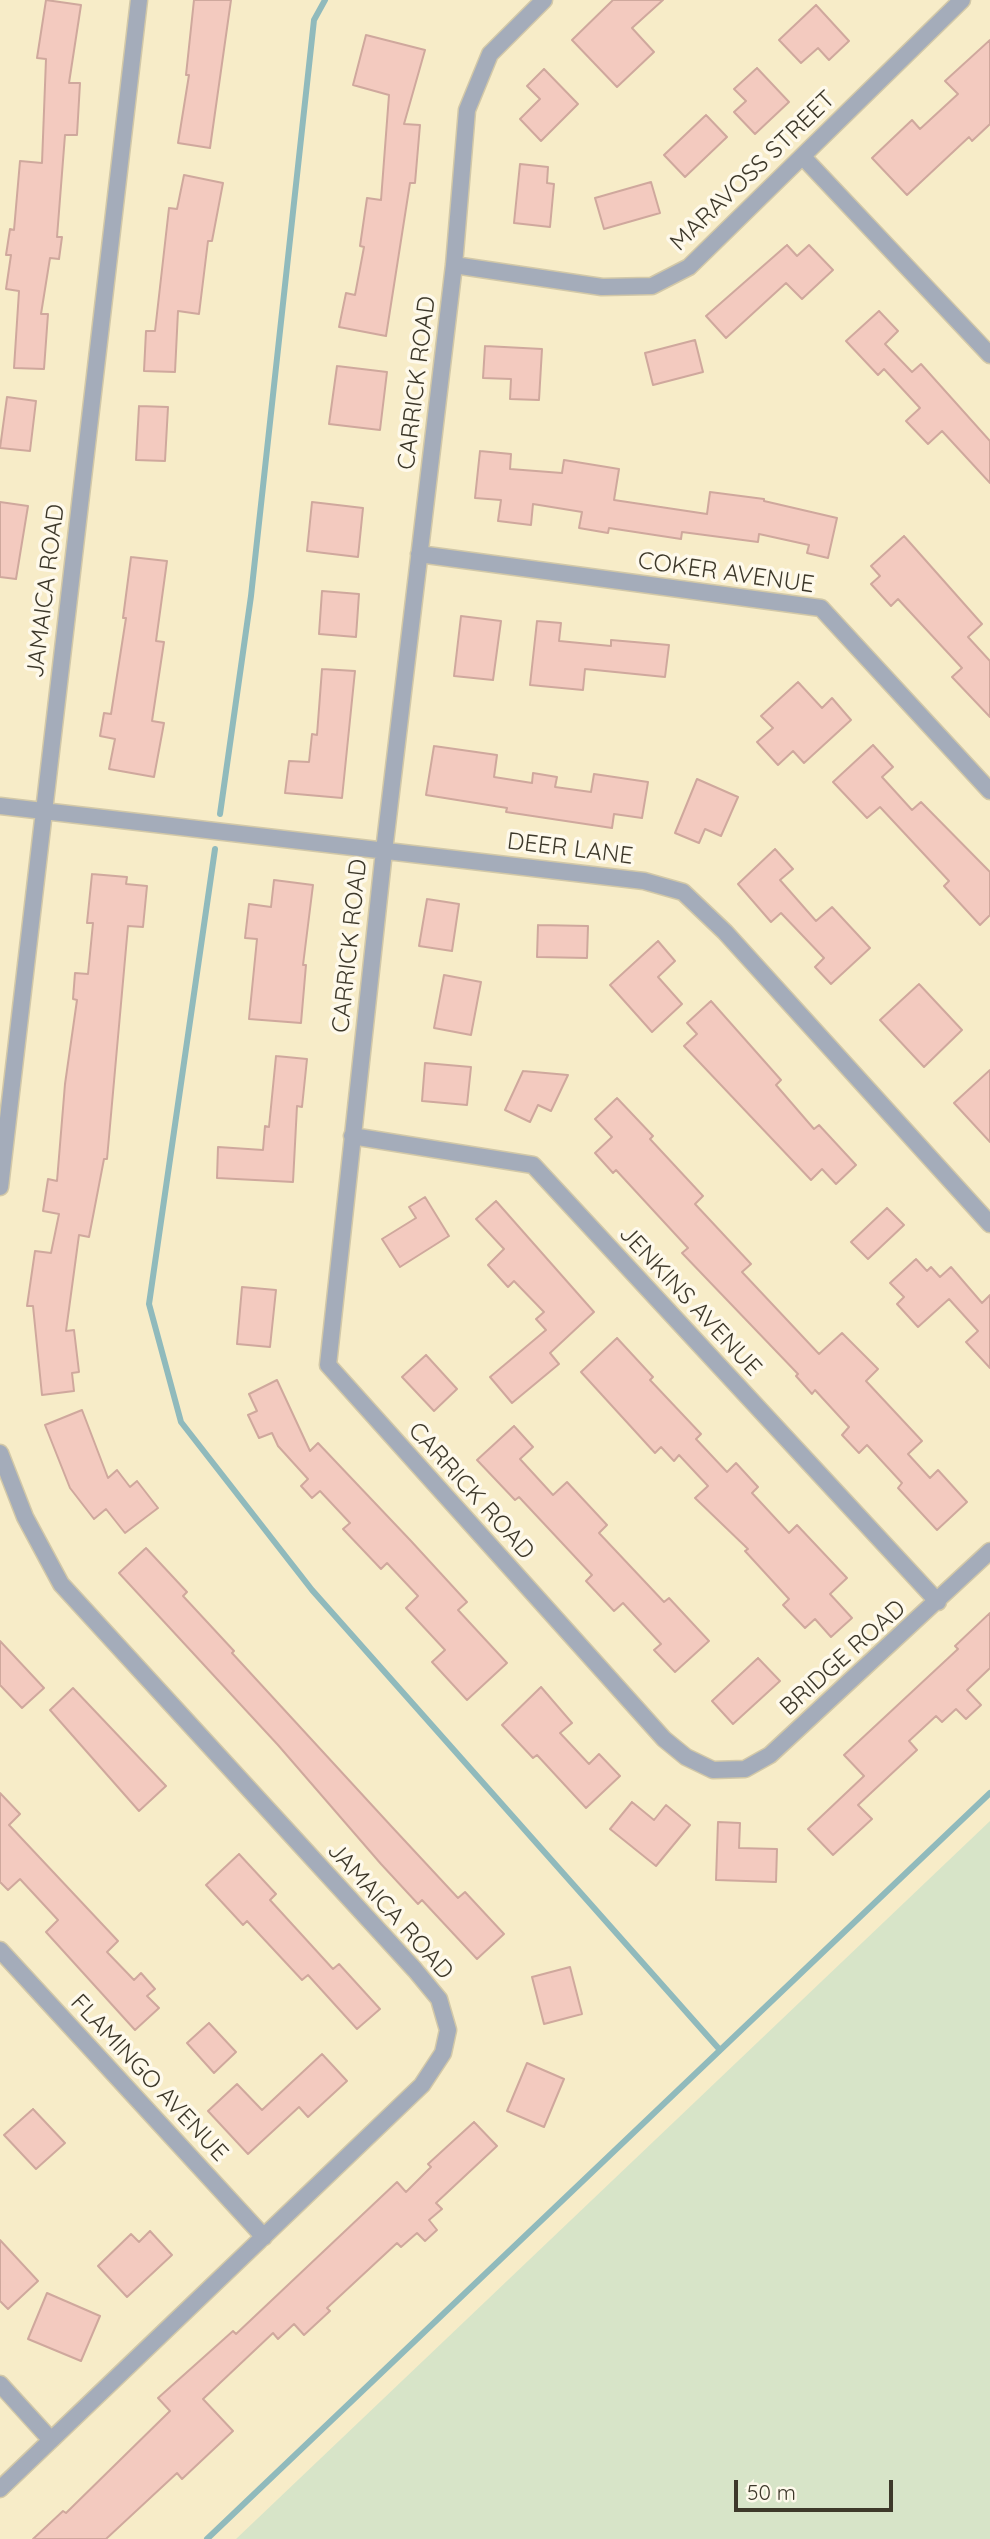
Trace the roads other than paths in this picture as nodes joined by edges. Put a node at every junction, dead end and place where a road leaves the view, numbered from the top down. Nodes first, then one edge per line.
1 (139, 0) edge
2 (544, 0) edge
3 (962, 0) edge
4 (803, 157) junction
5 (454, 265) junction
6 (990, 355) edge
7 (419, 554) junction
8 (990, 791) edge
9 (0, 806) edge
10 (43, 811) junction
11 (384, 851) junction
12 (352, 1136) junction
13 (0, 1187) edge
14 (990, 1224) edge
15 (0, 1452) edge
16 (990, 1551) edge
17 (937, 1602) junction
18 (713, 1770) joint
19 (0, 1950) edge
20 (264, 2237) junction
21 (0, 2384) edge
22 (51, 2440) junction
23 (0, 2489) edge

1 - 10 street, JAMAICA ROAD
2 - 5 street, CARRICK ROAD
3 - 4 street, MARAVOSS STREET
4 - 5 street, MARAVOSS STREET
4 - 6 street
5 - 7 street, CARRICK ROAD
7 - 8 street, COKER AVENUE
7 - 11 street, CARRICK ROAD
9 - 10 street, DEER LANE
10 - 11 street, DEER LANE
10 - 13 street, JAMAICA ROAD
11 - 12 street, CARRICK ROAD
11 - 14 street, DEER LANE
12 - 17 street, JENKINS AVENUE
12 - 18 street, CARRICK ROAD
15 - 20 street, JAMAICA ROAD
16 - 17 street, BRIDGE ROAD
17 - 18 street, BRIDGE ROAD
19 - 20 street, FLAMINGO AVENUE
20 - 22 street, JAMAICA ROAD
21 - 22 street
22 - 23 street, JAMAICA ROAD

